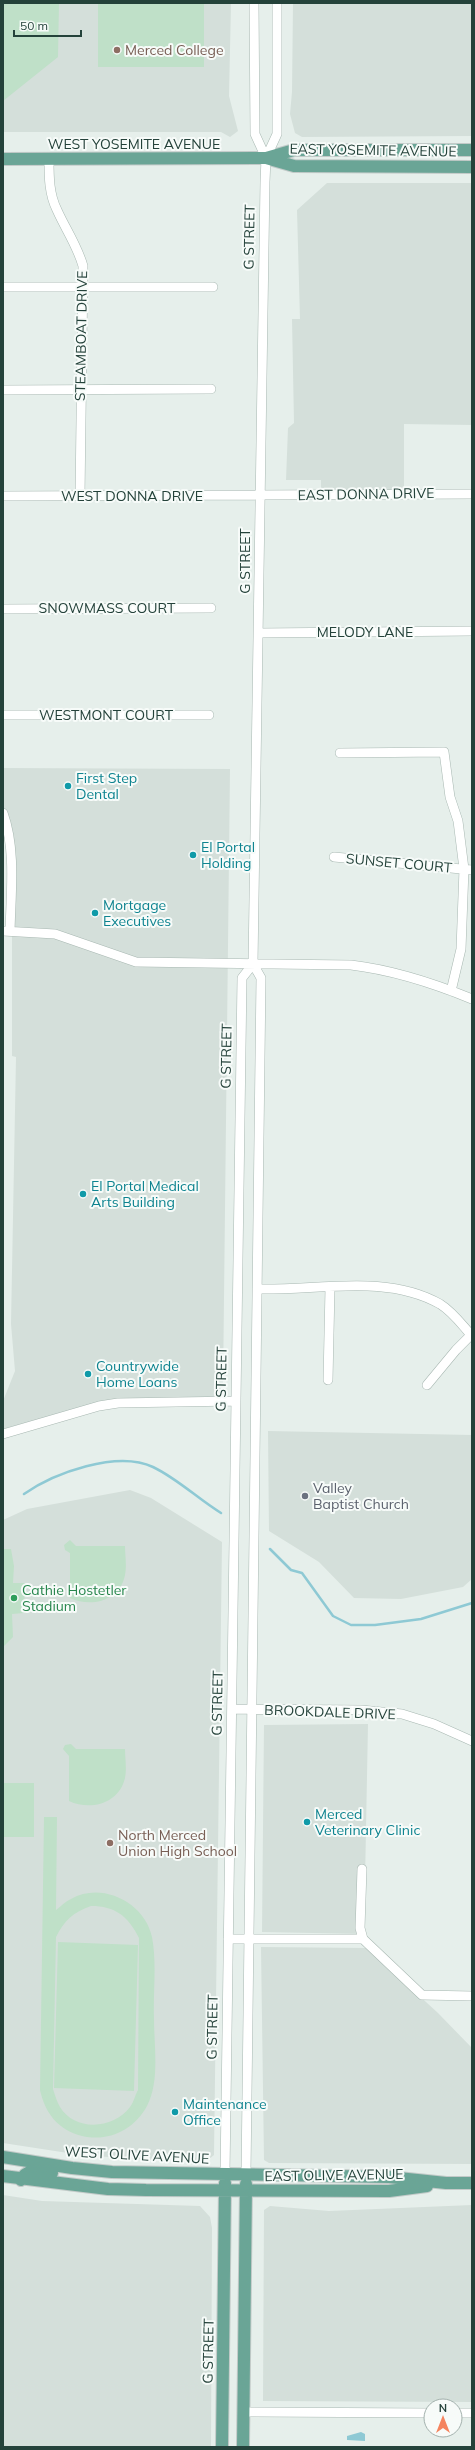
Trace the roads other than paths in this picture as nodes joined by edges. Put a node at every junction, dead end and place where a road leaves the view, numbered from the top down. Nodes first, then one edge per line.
1 (254, 3) edge
2 (277, 3) edge
3 (472, 150) edge
4 (266, 158) junction
5 (3, 159) edge
6 (48, 159) junction
7 (472, 166) edge
8 (3, 287) edge
9 (82, 287) junction
10 (213, 287) dead end
11 (81, 389) junction
12 (211, 389) dead end
13 (3, 390) edge
14 (472, 494) edge
15 (260, 495) junction
16 (3, 496) edge
17 (80, 496) junction
18 (3, 608) edge
19 (211, 608) dead end
20 (472, 631) edge
21 (259, 633) junction
22 (3, 715) edge
23 (209, 715) dead end
24 (340, 753) dead end
25 (3, 813) edge
26 (334, 858) dead end
27 (468, 870) edge
28 (7, 931) edge
29 (253, 964) junction
30 (451, 990) junction
31 (472, 999) edge
32 (330, 1288) junction
33 (257, 1289) junction
34 (472, 1335) edge
35 (328, 1380) dead end
36 (427, 1385) dead end
37 (236, 1401) junction
38 (3, 1434) edge
39 (232, 1709) junction
40 (252, 1709) junction
41 (472, 1741) edge
42 (362, 1869) dead end
43 (228, 1938) junction
44 (249, 1939) junction
45 (363, 1939) junction
46 (472, 1996) edge
47 (3, 2157) edge
48 (72, 2168) junction
49 (225, 2174) junction
50 (246, 2174) junction
51 (3, 2176) edge
52 (21, 2180) junction
53 (446, 2183) junction
54 (472, 2183) edge
55 (225, 2191) junction
56 (246, 2191) junction
57 (243, 2412) junction
58 (423, 2413) edge
59 (222, 2447) edge
60 (243, 2447) edge

1 - 4 street, G STREET
2 - 4 street, G STREET
3 - 4 main road, EAST YOSEMITE AVENUE
4 - 6 main road, WEST YOSEMITE AVENUE
4 - 7 main road, EAST YOSEMITE AVENUE
4 - 15 street, G STREET
5 - 6 main road, WEST YOSEMITE AVENUE
6 - 9 street, STEAMBOAT DRIVE
8 - 9 street
9 - 10 street
9 - 11 street, STEAMBOAT DRIVE
11 - 12 street
11 - 13 street
11 - 17 street, STEAMBOAT DRIVE
14 - 15 street, EAST DONNA DRIVE
15 - 17 street, WEST DONNA DRIVE
15 - 21 street, G STREET
16 - 17 street, WEST DONNA DRIVE
18 - 19 street, SNOWMASS COURT
20 - 21 street, MELODY LANE
21 - 29 street, G STREET
22 - 23 street, WESTMONT COURT
24 - 27 street
25 - 28 street
26 - 27 street, SUNSET COURT
27 - 30 street
28 - 29 street
29 - 30 street
29 - 33 street, G STREET
29 - 37 street, G STREET
30 - 31 street
32 - 33 street
32 - 34 street
32 - 35 street
33 - 40 street, G STREET
34 - 36 street
37 - 38 street
37 - 39 street, G STREET
39 - 40 street, BROOKDALE DRIVE
39 - 43 street, G STREET
40 - 41 street, BROOKDALE DRIVE
40 - 44 street, G STREET
42 - 45 street
43 - 44 street
43 - 49 street, G STREET
44 - 45 street
44 - 50 street, G STREET
45 - 46 street
47 - 48 main road, WEST OLIVE AVENUE
48 - 49 main road, WEST OLIVE AVENUE
48 - 52 main road
49 - 50 main road, WEST OLIVE AVENUE
49 - 55 main road, G STREET
50 - 53 main road, EAST OLIVE AVENUE
50 - 56 main road, G STREET
51 - 52 main road
52 - 55 main road
53 - 54 main road, EAST OLIVE AVENUE
53 - 56 main road, EAST OLIVE AVENUE
55 - 56 main road
55 - 59 main road, G STREET
56 - 57 main road, G STREET
57 - 58 street
57 - 60 main road, G STREET

